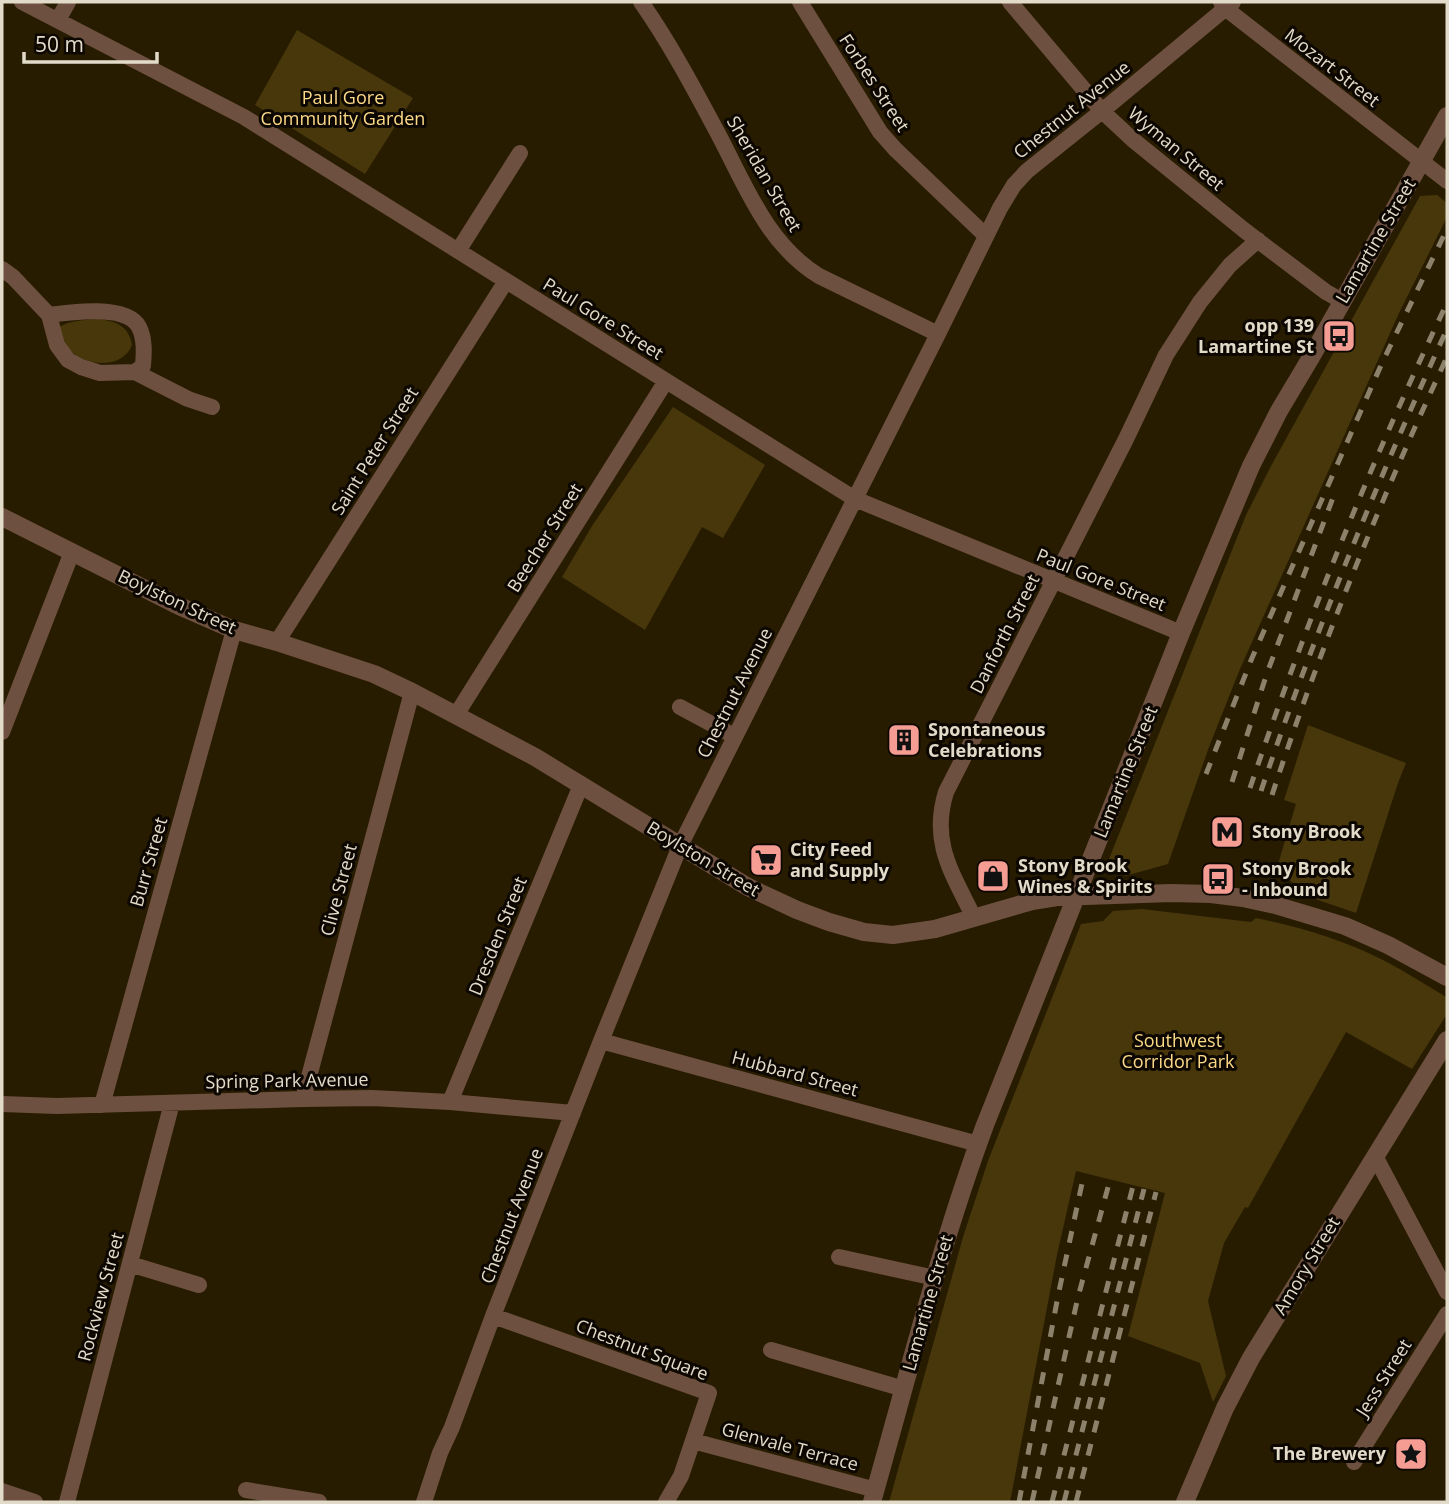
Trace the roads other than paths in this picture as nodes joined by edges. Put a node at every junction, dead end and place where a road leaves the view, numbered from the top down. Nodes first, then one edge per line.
1 (22, 2) edge
2 (68, 2) edge
3 (641, 2) edge
4 (800, 2) edge
5 (1010, 2) edge
6 (1226, 4) edge
7 (58, 20) junction
8 (1102, 111) junction
9 (1447, 116) edge
10 (520, 153) dead end
11 (1421, 162) junction
12 (1447, 181) edge
13 (985, 235) junction
14 (1258, 240) junction
15 (458, 251) junction
16 (2, 269) edge
17 (506, 281) junction
18 (1342, 301) junction
19 (49, 315) junction
20 (938, 334) junction
21 (135, 372) junction
22 (666, 381) junction
23 (212, 407) dead end
24 (855, 499) junction
25 (2, 517) edge
26 (72, 552) junction
27 (1053, 582) junction
28 (234, 630) junction
29 (1181, 633) junction
30 (276, 642) junction
31 (9, 691) edge
32 (412, 692) junction
33 (680, 708) dead end
34 (456, 715) junction
35 (2, 732) edge
36 (734, 737) junction
37 (581, 785) junction
38 (680, 846) junction
39 (1076, 895) junction
40 (974, 918) junction
41 (1447, 977) edge
42 (1447, 1040) edge
43 (601, 1041) junction
44 (303, 1099) junction
45 (172, 1102) junction
46 (450, 1102) junction
47 (2, 1104) edge
48 (102, 1105) junction
49 (573, 1113) junction
50 (978, 1144) junction
51 (1375, 1156) junction
52 (839, 1257) dead end
53 (130, 1264) junction
54 (934, 1278) junction
55 (199, 1285) dead end
56 (1447, 1292) edge
57 (1447, 1314) edge
58 (493, 1316) junction
59 (771, 1350) dead end
60 (904, 1389) junction
61 (693, 1441) junction
62 (1354, 1462) dead end
63 (246, 1490) dead end
64 (2, 1491) edge
65 (874, 1496) edge
66 (35, 1502) edge
67 (67, 1502) edge
68 (319, 1502) edge
69 (424, 1502) edge
70 (666, 1502) edge
71 (1185, 1502) edge

1 - 7 street, Paul Gore Street
2 - 7 street
3 - 20 street, Sheridan Street
4 - 13 street, Forbes Street
5 - 8 street, Wyman Street
6 - 8 street, Chestnut Avenue
6 - 11 street, Mozart Street
7 - 15 street, Paul Gore Street
8 - 13 street, Chestnut Avenue
8 - 14 street, Wyman Street
9 - 11 street, Lamartine Street
10 - 15 street
11 - 12 street, Mozart Street
11 - 18 street, Lamartine Street
13 - 20 street, Chestnut Avenue
14 - 18 street, Wyman Street
14 - 27 street, Danforth Street
15 - 17 street, Paul Gore Street
16 - 19 street
17 - 22 street, Paul Gore Street
17 - 30 street, Saint Peter Street
18 - 29 street, Lamartine Street
19 - 21 street
19 - 21 street
20 - 24 street, Chestnut Avenue
21 - 23 street
22 - 24 street, Paul Gore Street
22 - 34 street, Beecher Street
24 - 27 street, Paul Gore Street
24 - 36 street, Chestnut Avenue
25 - 26 street, Boylston Street
26 - 28 street, Boylston Street
26 - 31 street
27 - 29 street, Paul Gore Street
27 - 40 street, Danforth Street
28 - 30 street, Boylston Street
28 - 48 street, Burr Street
29 - 39 street, Lamartine Street
30 - 32 street, Boylston Street
31 - 35 street
32 - 34 street, Boylston Street
32 - 44 street, Clive Street
33 - 36 street
34 - 37 street, Boylston Street
36 - 38 street, Chestnut Avenue
37 - 38 street, Boylston Street
37 - 46 street, Dresden Street
38 - 40 street, Boylston Street
38 - 43 street, Chestnut Avenue
39 - 40 street, Boylston Street
39 - 41 street, Boylston Street
39 - 50 street, Lamartine Street
42 - 51 street, Amory Street
43 - 49 street, Chestnut Avenue
43 - 50 street, Hubbard Street
44 - 45 street, Spring Park Avenue
44 - 46 street, Spring Park Avenue
45 - 48 street, Spring Park Avenue
45 - 53 street, Rockview Street
46 - 49 street, Spring Park Avenue
47 - 48 street, Spring Park Avenue
49 - 58 street, Chestnut Avenue
50 - 54 street, Lamartine Street
51 - 56 street
51 - 71 street, Amory Street
52 - 54 street
53 - 55 street
53 - 67 street, Rockview Street
54 - 60 street, Lamartine Street
57 - 62 street, Jess Street
58 - 61 street, Chestnut Square
58 - 69 street, Chestnut Avenue
59 - 60 street
60 - 65 street, Lamartine Street
61 - 65 street, Glenvale Terrace
61 - 70 street, Chestnut Square
63 - 68 street
64 - 66 street

